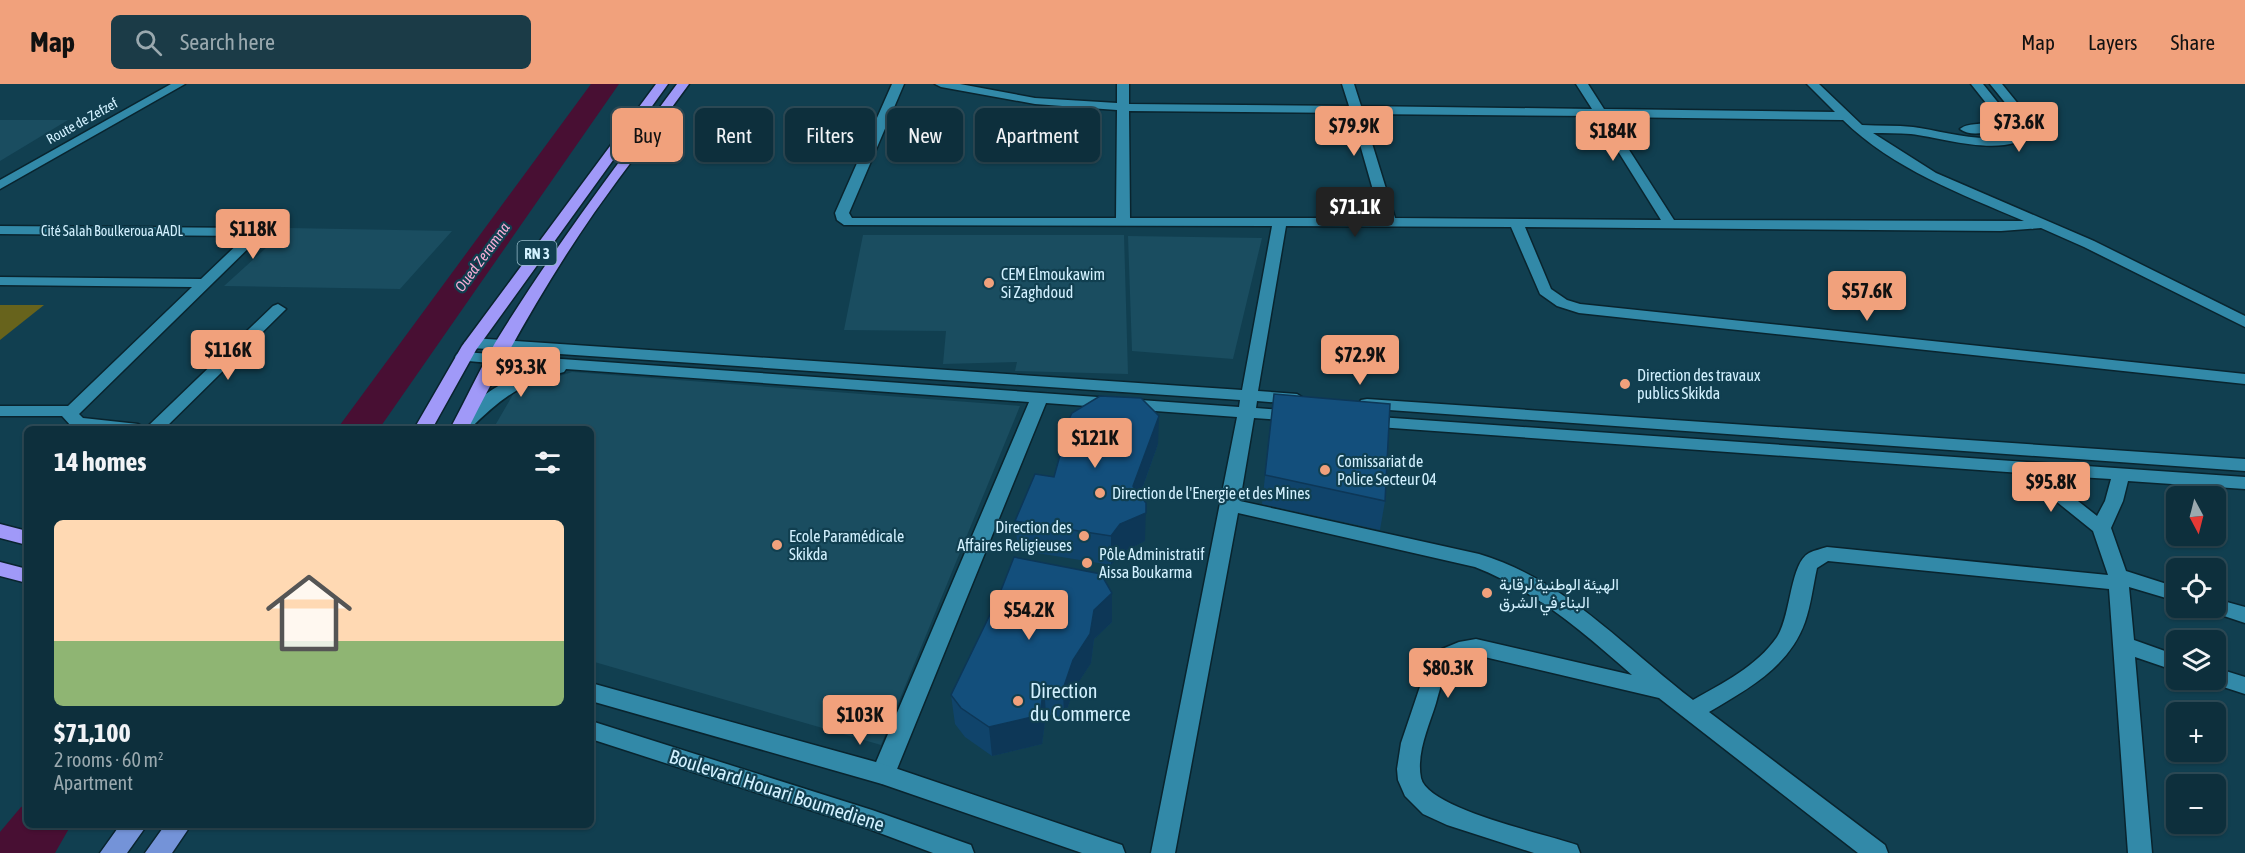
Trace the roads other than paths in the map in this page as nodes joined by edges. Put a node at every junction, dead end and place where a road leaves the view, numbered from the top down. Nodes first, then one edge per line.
1 (161, 84) edge
2 (179, 84) edge
3 (662, 84) edge
4 (683, 84) edge
5 (898, 84) edge
6 (940, 84) edge
7 (1123, 84) edge
8 (1348, 84) edge
9 (1582, 84) edge
10 (1813, 84) edge
11 (1977, 84) edge
12 (1996, 84) edge
13 (1123, 107) junction
14 (1356, 110) junction
15 (1600, 113) junction
16 (1845, 116) junction
17 (1859, 129) junction
18 (1920, 132) junction
19 (0, 175) edge
20 (0, 185) edge
21 (1280, 222) junction
22 (1389, 222) junction
23 (1123, 223) junction
24 (1517, 224) junction
25 (1670, 224) junction
26 (2042, 224) junction
27 (0, 230) edge
28 (0, 281) edge
29 (206, 283) junction
30 (278, 309) dead end
31 (2245, 322) edge
32 (468, 350) junction
33 (498, 352) junction
34 (580, 364) junction
35 (2245, 378) edge
36 (1040, 397) junction
37 (1308, 400) edge
38 (1248, 404) junction
39 (0, 411) edge
40 (67, 411) junction
41 (1317, 417) edge
42 (108, 426) edge
43 (157, 426) edge
44 (425, 426) edge
45 (461, 426) edge
46 (463, 426) edge
47 (2245, 465) edge
48 (2026, 468) junction
49 (2121, 474) junction
50 (2245, 483) edge
51 (1230, 505) junction
52 (2101, 528) junction
53 (0, 531) edge
54 (24, 537) edge
55 (0, 569) edge
56 (24, 575) edge
57 (2118, 580) junction
58 (2166, 592) edge
59 (2226, 609) edge
60 (2245, 615) edge
61 (2124, 645) junction
62 (2166, 660) edge
63 (2226, 679) edge
64 (2245, 686) edge
65 (1667, 692) junction
66 (594, 693) edge
67 (1693, 711) junction
68 (594, 731) edge
69 (883, 774) junction
70 (133, 828) edge
71 (177, 828) edge
72 (112, 853) edge
73 (157, 853) edge
74 (962, 853) edge
75 (1113, 853) edge
76 (1163, 853) edge
77 (1568, 853) edge
78 (1876, 853) edge
79 (2140, 853) edge

1 - 19 street, Route de Zefzef
2 - 20 street, Route de Zefzef
3 - 32 highway, RN 3
4 - 33 highway, RN 3
5 - 23 street
6 - 13 street
7 - 13 street
8 - 14 street
9 - 15 street
10 - 16 street
11 - 18 street
12 - 18 street
13 - 14 street
13 - 23 street
14 - 15 street
14 - 22 street
15 - 16 street
15 - 25 street
16 - 17 street
17 - 18 street
17 - 26 street
21 - 22 street
21 - 23 street
21 - 38 street
22 - 24 street
24 - 25 street
24 - 35 street
25 - 26 street
26 - 31 street
27 - 29 street, Cité Salah Boulkeroua AADL
28 - 29 street
29 - 40 street, Cité Salah Boulkeroua AADL
30 - 43 street
32 - 33 street
32 - 44 highway, RN 3
33 - 34 street
33 - 38 street
33 - 45 highway, RN 3
34 - 36 street
34 - 46 street
36 - 38 street
36 - 69 street
37 - 38 street
38 - 41 street
38 - 51 street
39 - 40 street
40 - 42 street
47 - 48 street
48 - 49 street
48 - 52 street
49 - 50 street
49 - 52 street
51 - 65 street
51 - 76 street
52 - 57 street
53 - 54 highway
55 - 56 highway
57 - 58 street
57 - 61 street
57 - 67 street
59 - 60 street
61 - 62 street
61 - 79 street
63 - 64 street
65 - 67 street
65 - 77 street
66 - 69 street
67 - 78 street
68 - 74 street, Boulevard Houari Boumediene
69 - 75 street
70 - 72 main road
71 - 73 main road

